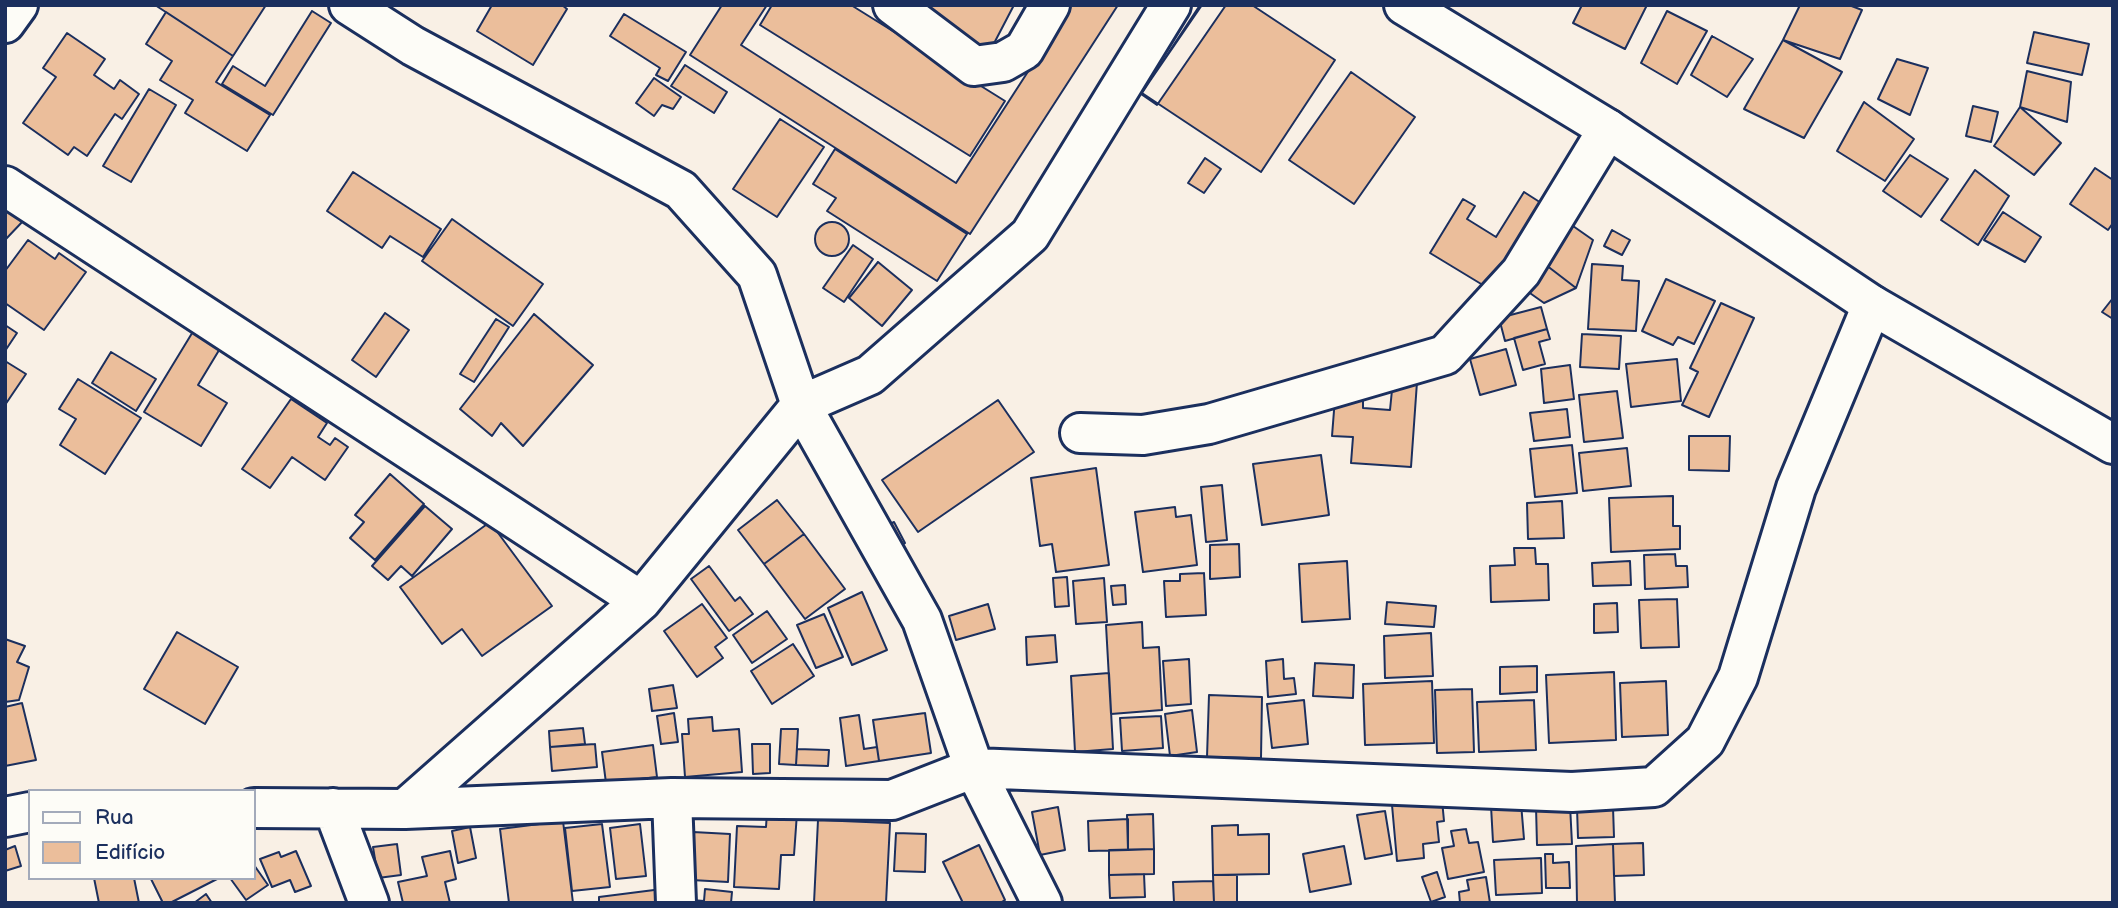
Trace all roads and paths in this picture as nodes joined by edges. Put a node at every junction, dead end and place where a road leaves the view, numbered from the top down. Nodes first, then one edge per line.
1 (18, 5) edge
2 (349, 5) edge
3 (893, 5) edge
4 (1050, 5) edge
5 (1171, 5) edge
6 (1404, 5) edge
7 (5, 23) edge
8 (1608, 129) junction
9 (5, 186) edge
10 (1872, 305) junction
11 (801, 405) junction
12 (1080, 433) dead end
13 (2113, 444) edge
14 (641, 601) junction
15 (974, 768) junction
16 (673, 798) junction
17 (256, 808) edge
18 (333, 808) junction
19 (405, 809) junction
20 (28, 812) edge
21 (5, 817) edge
22 (369, 903) edge
23 (676, 903) edge
24 (1042, 903) edge

1 - 7 street
2 - 11 street
3 - 4 street
5 - 11 street
6 - 8 street
8 - 10 street
8 - 12 street
9 - 14 street
10 - 13 street
10 - 15 street
11 - 14 street
11 - 15 street
14 - 19 street
15 - 16 street
15 - 24 street
16 - 19 street
16 - 23 street
17 - 18 street
18 - 19 street
18 - 22 street
20 - 21 street

